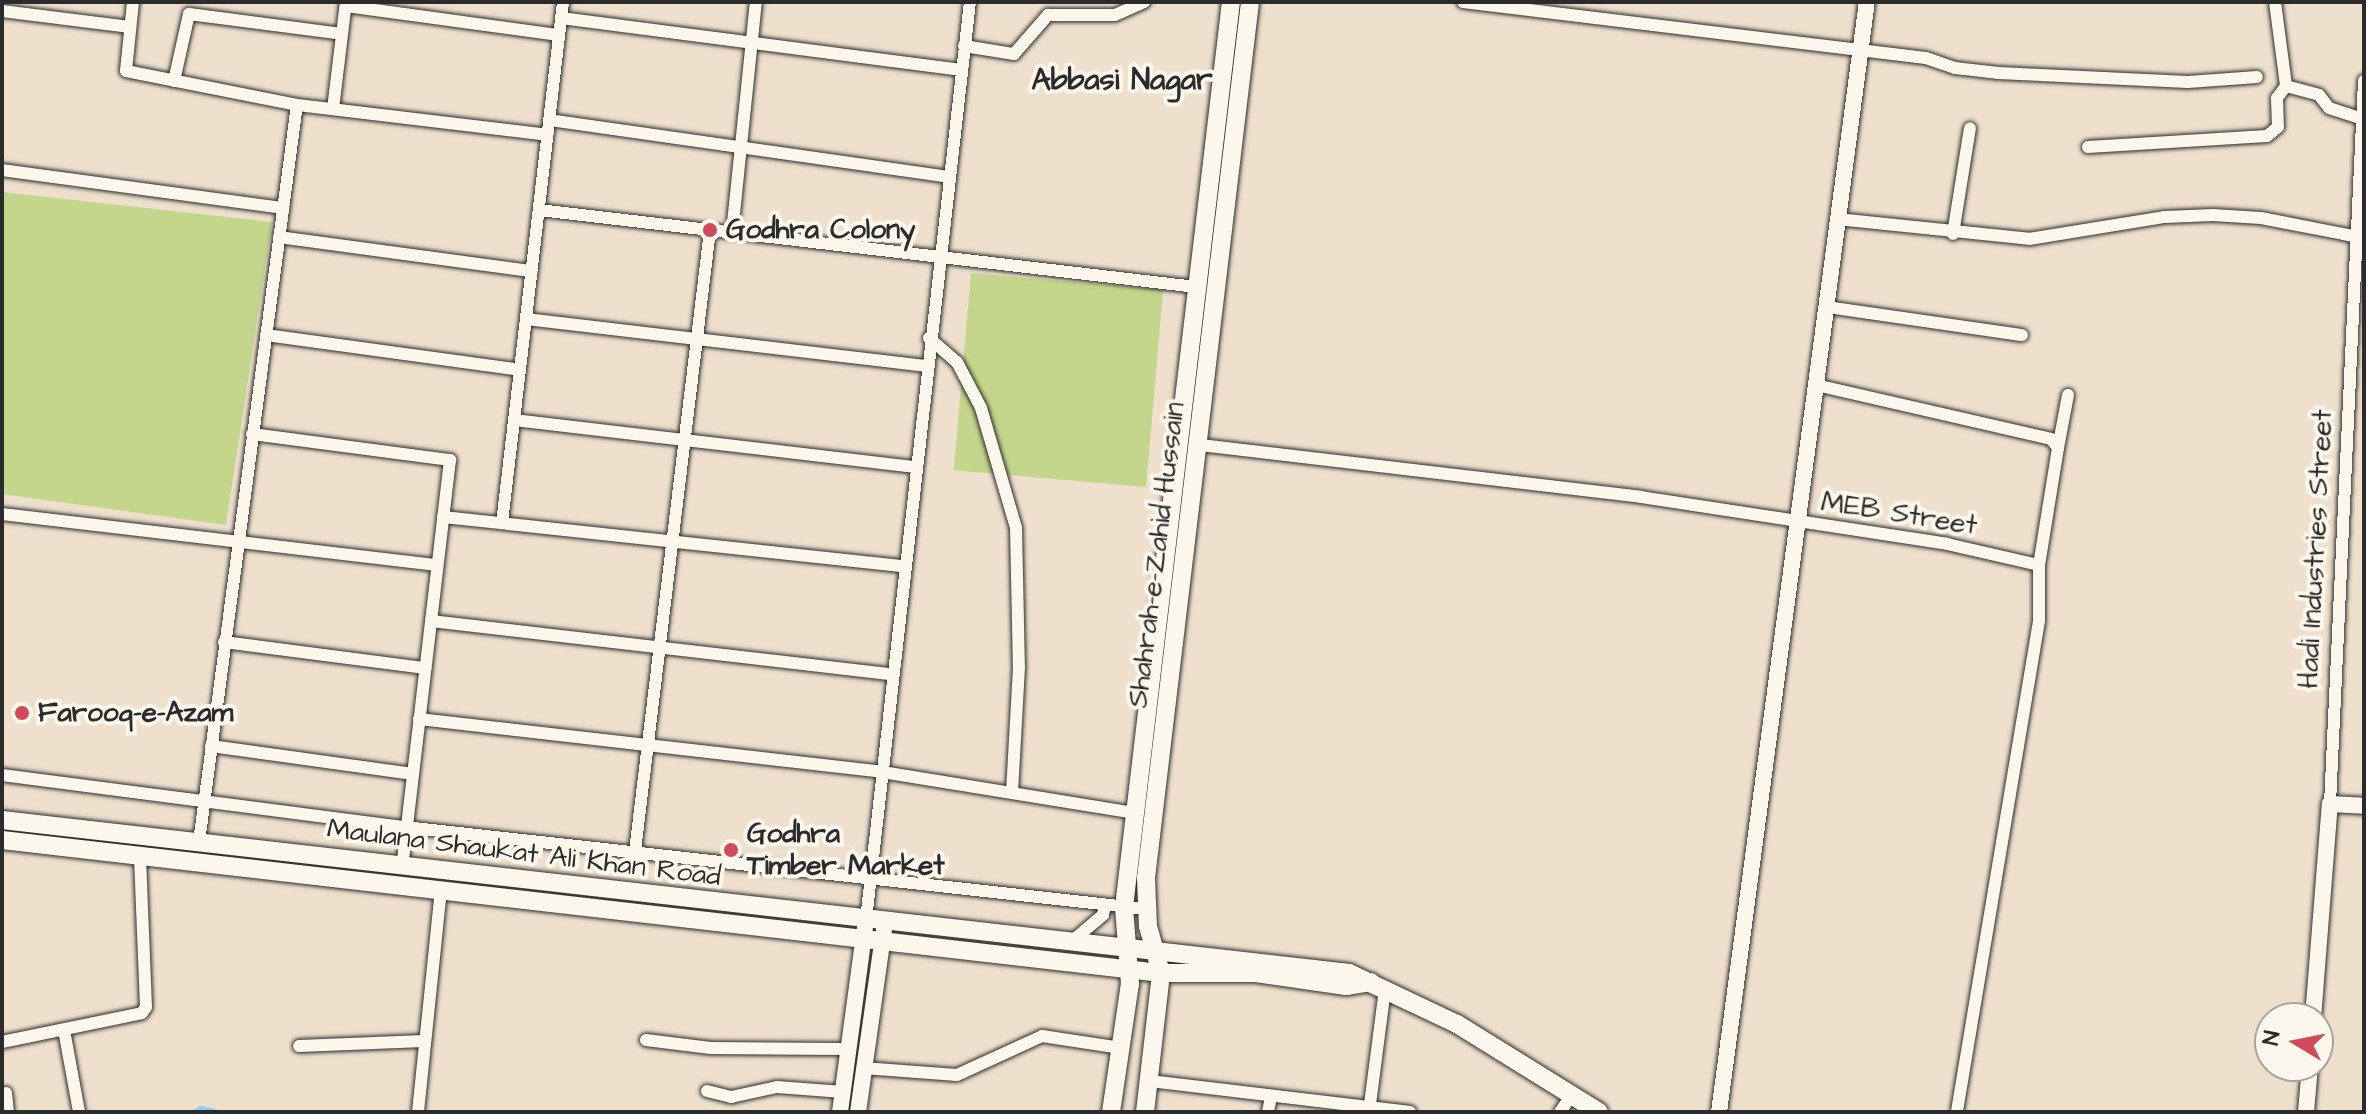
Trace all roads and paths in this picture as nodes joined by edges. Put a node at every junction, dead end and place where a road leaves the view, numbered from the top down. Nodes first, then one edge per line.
1 (133, 2) edge
2 (563, 2) edge
3 (756, 2) edge
4 (970, 2) edge
5 (1144, 2) edge
6 (1231, 2) edge
7 (1250, 2) edge
8 (1463, 2) edge
9 (1867, 2) edge
10 (2275, 2) edge
11 (346, 4) edge
12 (2, 11) edge
13 (561, 18) junction
14 (130, 27) junction
15 (342, 34) junction
16 (559, 35) junction
17 (752, 42) junction
18 (964, 46) junction
19 (1860, 52) junction
20 (962, 70) junction
21 (2257, 77) dead end
22 (174, 81) junction
23 (2364, 81) edge
24 (2286, 86) junction
25 (297, 105) junction
26 (333, 109) junction
27 (2359, 118) junction
28 (549, 120) junction
29 (1970, 128) dead end
30 (547, 135) junction
31 (2088, 147) dead end
32 (741, 148) junction
33 (2, 170) edge
34 (948, 177) junction
35 (283, 208) junction
36 (539, 210) junction
37 (1837, 219) junction
38 (710, 230) junction
39 (732, 233) junction
40 (1953, 234) junction
41 (279, 237) junction
42 (2360, 238) edge
43 (938, 258) junction
44 (532, 271) junction
45 (1196, 287) junction
46 (1827, 307) junction
47 (2358, 308) edge
48 (526, 319) junction
49 (266, 335) junction
50 (2022, 335) dead end
51 (929, 338) junction
52 (697, 339) junction
53 (925, 366) junction
54 (520, 370) junction
55 (1816, 385) junction
56 (2068, 395) dead end
57 (514, 420) junction
58 (252, 434) junction
59 (685, 440) junction
60 (1200, 445) junction
61 (2058, 448) junction
62 (913, 467) junction
63 (2, 514) edge
64 (443, 517) junction
65 (1795, 522) junction
66 (502, 523) junction
67 (673, 541) junction
68 (237, 542) junction
69 (437, 565) junction
70 (2039, 565) junction
71 (903, 566) junction
72 (431, 621) junction
73 (224, 642) junction
74 (660, 648) junction
75 (425, 668) junction
76 (891, 674) junction
77 (419, 719) junction
78 (211, 746) junction
79 (649, 746) junction
80 (882, 772) junction
81 (413, 774) junction
82 (2, 775) edge
83 (1012, 792) junction
84 (204, 801) junction
85 (2330, 804) junction
86 (2364, 806) edge
87 (1136, 813) junction
88 (2, 820) edge
89 (405, 827) junction
90 (2, 840) edge
91 (199, 842) junction
92 (635, 851) junction
93 (140, 856) junction
94 (402, 866) junction
95 (870, 877) junction
96 (441, 889) junction
97 (1105, 905) junction
98 (1124, 907) junction
99 (1146, 909) junction
100 (875, 921) junction
101 (872, 941) junction
102 (1069, 944) junction
103 (1129, 950) junction
104 (1158, 952) junction
105 (1131, 970) junction
106 (1161, 973) junction
107 (1378, 986) junction
108 (2314, 1002) edge
109 (64, 1030) junction
110 (646, 1040) dead end
111 (424, 1041) junction
112 (2, 1042) edge
113 (299, 1046) dead end
114 (1121, 1048) junction
115 (848, 1049) junction
116 (863, 1068) junction
117 (1150, 1081) junction
118 (2309, 1082) edge
119 (707, 1091) dead end
120 (843, 1092) junction
121 (6, 1093) dead end
122 (1572, 1095) junction
123 (1271, 1096) junction
124 (1369, 1108) edge
125 (8, 1112) edge
126 (79, 1112) edge
127 (418, 1112) edge
128 (840, 1112) edge
129 (858, 1112) edge
130 (1111, 1112) edge
131 (1145, 1112) edge
132 (1268, 1112) edge
133 (1410, 1112) edge
134 (1560, 1112) edge
135 (1599, 1112) edge
136 (1719, 1112) edge
137 (1957, 1112) edge
138 (2306, 1112) edge

1 - 14 street
2 - 13 street
3 - 17 street
4 - 18 street
5 - 18 street
6 - 45 main road, Shahrah-e-Zahid Hussain
7 - 60 main road, Shahrah-e-Zahid Hussain
8 - 19 street
9 - 19 street
10 - 24 street
11 - 15 street
11 - 16 street
12 - 14 street
13 - 16 street
13 - 17 street
14 - 22 street
15 - 22 street
15 - 26 street
16 - 28 street
17 - 20 street
17 - 32 street
18 - 20 street
19 - 21 street
19 - 37 street
20 - 34 street
22 - 25 street
23 - 27 street, Hadi Industries Street
24 - 27 street
24 - 31 street
25 - 26 street
25 - 35 street
26 - 30 street
27 - 42 street, Hadi Industries Street
28 - 30 street
28 - 32 street
29 - 40 street
30 - 36 street
32 - 34 street
32 - 39 street
33 - 35 street
34 - 43 street
35 - 41 street
36 - 38 street
36 - 44 street
37 - 40 street
37 - 46 street
38 - 39 street
38 - 52 street
39 - 43 street
40 - 42 street
41 - 44 street
41 - 49 street
42 - 47 street, Hadi Industries Street
43 - 45 street
43 - 51 street
44 - 48 street
45 - 87 main road, Shahrah-e-Zahid Hussain
46 - 50 street
46 - 55 street
47 - 85 street, Hadi Industries Street
48 - 52 street
48 - 54 street
49 - 54 street
49 - 58 street
51 - 53 street
51 - 83 street
52 - 53 street
52 - 59 street
53 - 62 street
54 - 57 street
55 - 61 street
55 - 65 street
56 - 61 street
57 - 59 street
57 - 66 street
58 - 64 street
58 - 68 street
59 - 62 street
59 - 67 street
60 - 65 street, MEB Street
60 - 99 main road, Shahrah-e-Zahid Hussain
61 - 70 street
62 - 71 street
63 - 68 street
64 - 66 street
64 - 69 street
65 - 70 street, MEB Street
65 - 136 street
66 - 67 street
67 - 71 street
67 - 74 street
68 - 69 street
68 - 73 street
69 - 72 street
70 - 137 street
71 - 76 street
72 - 74 street
72 - 75 street
73 - 75 street
73 - 78 street
74 - 76 street
74 - 79 street
75 - 77 street
76 - 80 street
77 - 79 street
77 - 81 street
78 - 81 street
78 - 84 street
79 - 80 street
79 - 92 street
80 - 83 street
80 - 95 street
81 - 89 street
82 - 84 street
83 - 87 street
84 - 89 street
84 - 91 street
85 - 86 street
85 - 108 street, Hadi Industries Street
87 - 98 main road, Shahrah-e-Zahid Hussain
88 - 91 main road, Maulana Shaukat Ali Khan Road
89 - 92 street
89 - 94 street
90 - 93 main road, Maulana Shaukat Ali Khan Road
91 - 94 main road, Maulana Shaukat Ali Khan Road
92 - 95 street
93 - 96 main road, Maulana Shaukat Ali Khan Road
93 - 109 street
94 - 100 main road, Maulana Shaukat Ali Khan Road
95 - 97 street
95 - 100 street
96 - 101 main road, Maulana Shaukat Ali Khan Road
96 - 111 street
97 - 98 street
97 - 102 street
98 - 99 street
98 - 103 main road, Shahrah-e-Zahid Hussain
99 - 104 main road, Shahrah-e-Zahid Hussain
100 - 101 street
100 - 102 main road, Maulana Shaukat Ali Khan Road
101 - 105 main road, Maulana Shaukat Ali Khan Road
101 - 115 street
101 - 116 street
102 - 103 main road, Maulana Shaukat Ali Khan Road
103 - 104 main road, Maulana Shaukat Ali Khan Road
103 - 105 main road, Shahrah-e-Zahid Hussain
104 - 106 main road, Shahrah-e-Zahid Hussain
104 - 107 main road, Maulana Shaukat Ali Khan Road
105 - 106 main road, Maulana Shaukat Ali Khan Road
105 - 114 main road, Shahrah-e-Zahid Hussain
106 - 107 main road, Maulana Shaukat Ali Khan Road
106 - 117 main road, Shahrah-e-Zahid Hussain
107 - 122 main road, Maulana Shaukat Ali Khan Road
107 - 124 street
109 - 112 street
109 - 126 street
110 - 115 street
111 - 113 street
111 - 127 street
114 - 116 street
114 - 130 main road, Shahrah-e-Zahid Hussain
115 - 120 street
116 - 129 street
117 - 123 street
117 - 131 main road, Shahrah-e-Zahid Hussain
118 - 138 street
119 - 120 street
120 - 128 street
121 - 125 street
122 - 134 street
122 - 135 main road, Maulana Shaukat Ali Khan Road
123 - 124 street
123 - 132 street
124 - 133 street

